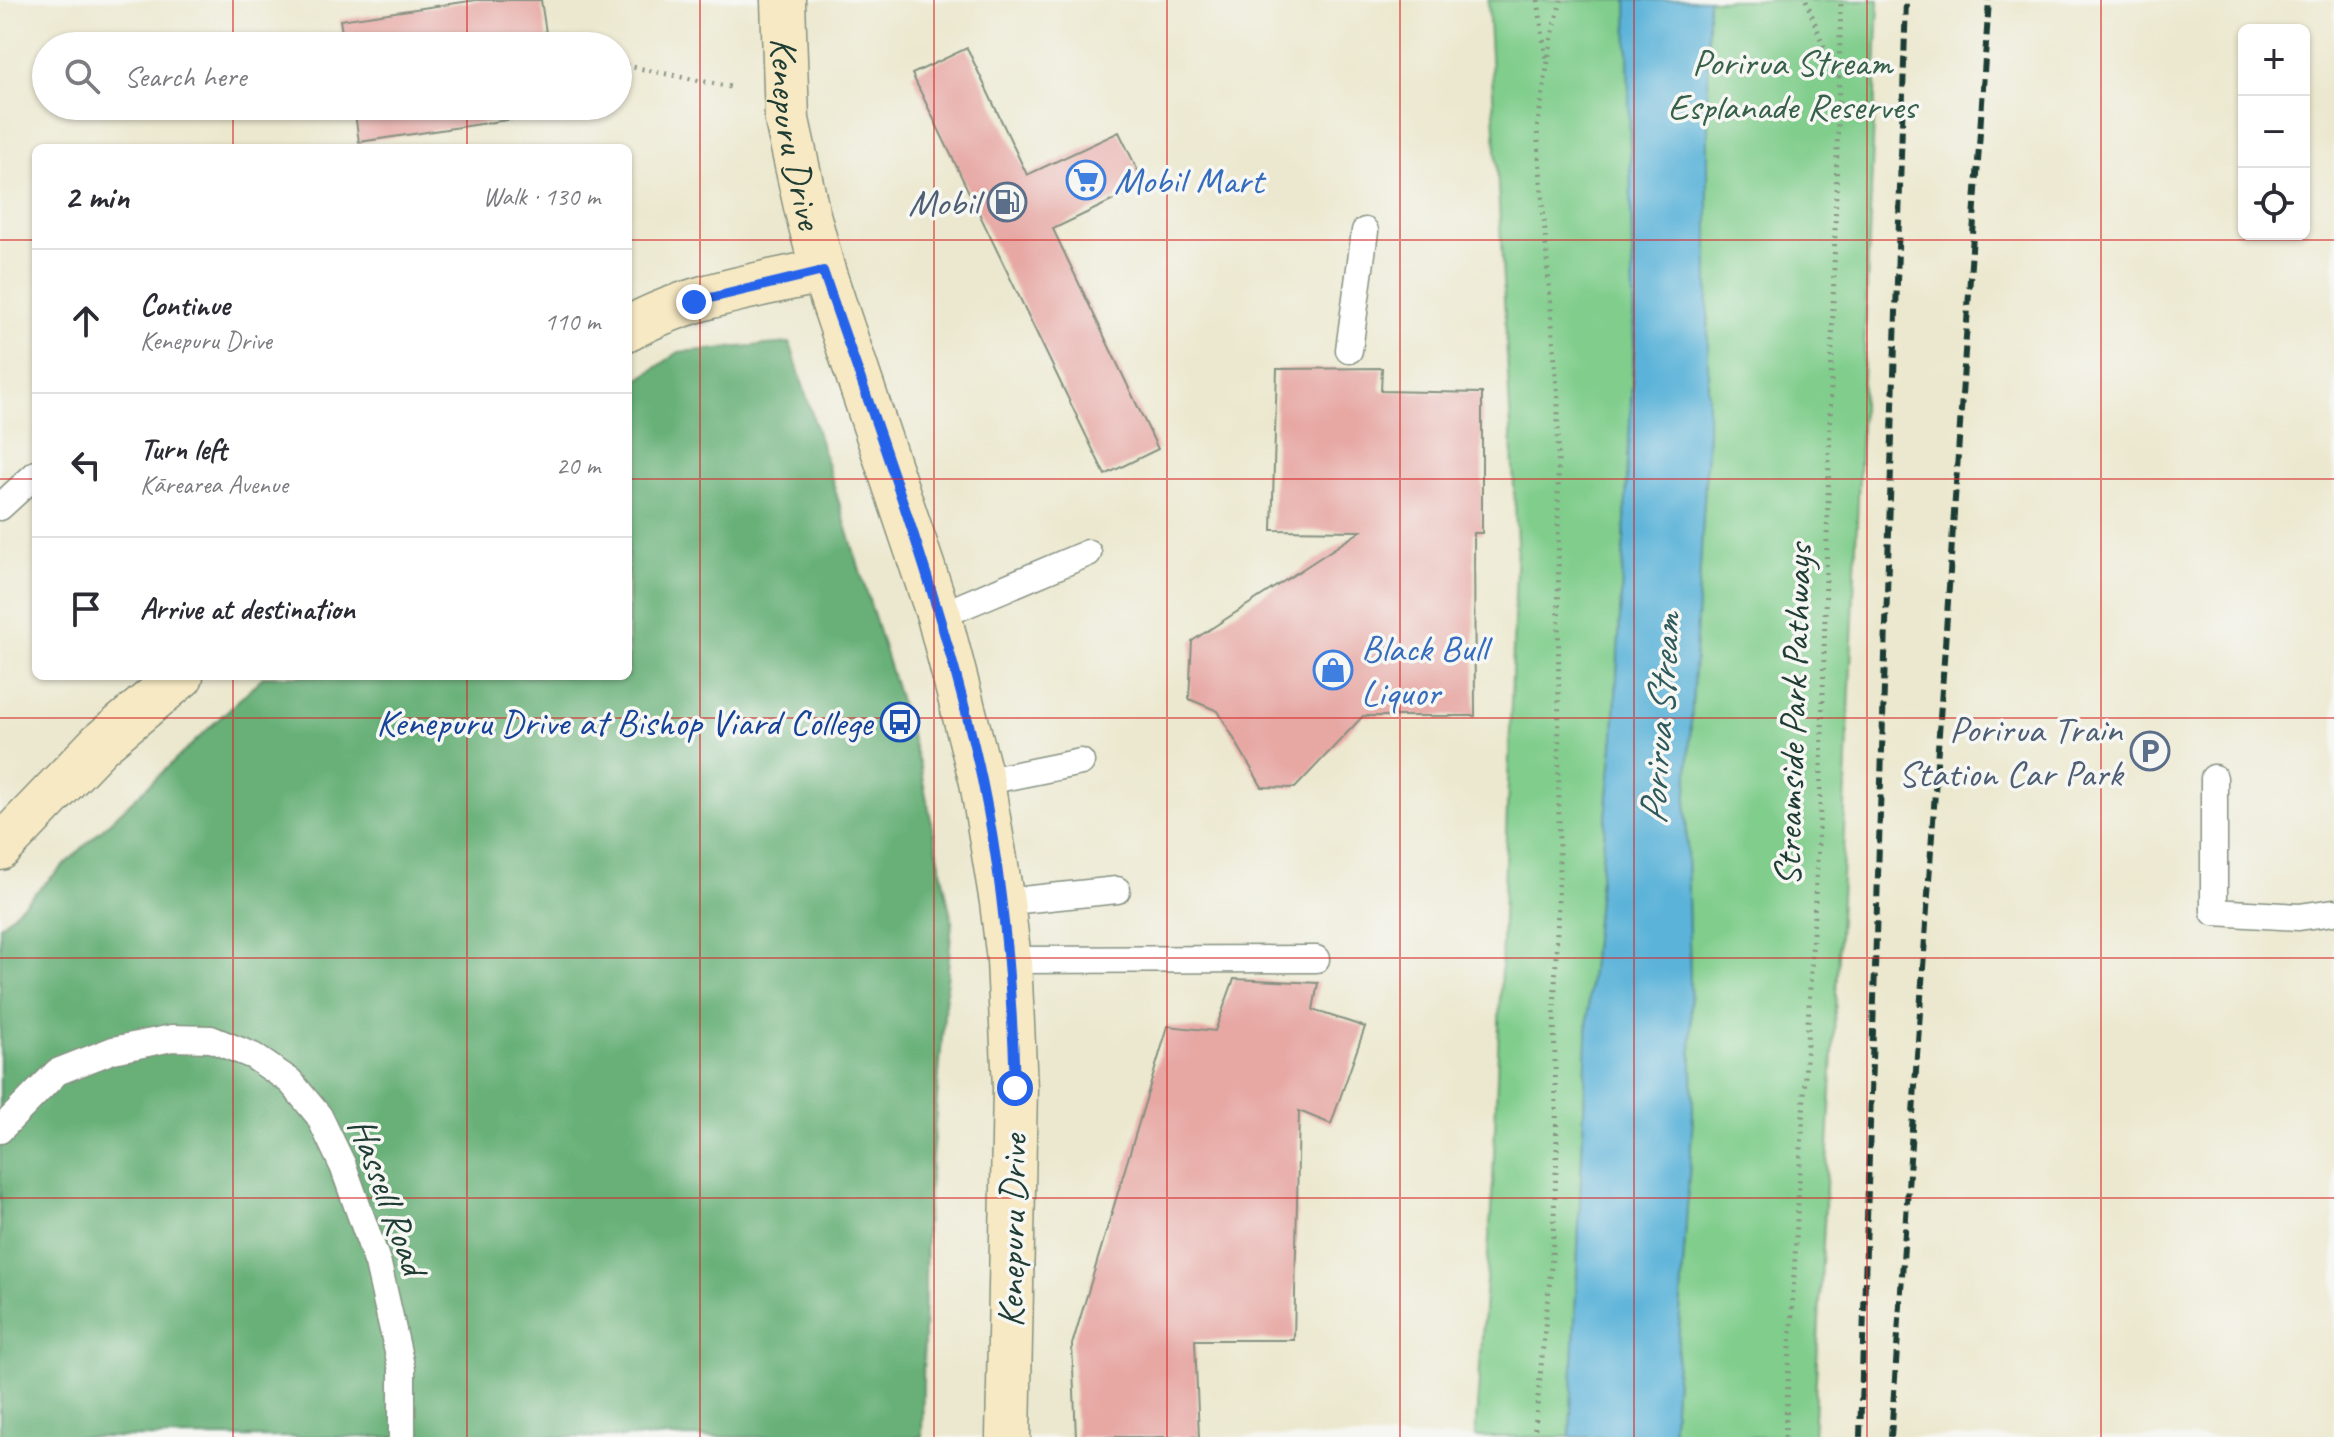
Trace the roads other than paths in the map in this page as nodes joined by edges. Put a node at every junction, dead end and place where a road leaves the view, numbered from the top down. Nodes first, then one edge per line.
1 (783, 0) edge
2 (798, 0) edge
3 (783, 44) junction
4 (1365, 231) dead end
5 (823, 271) junction
6 (632, 327) edge
7 (1349, 350) dead end
8 (32, 478) edge
9 (0, 507) edge
10 (1088, 553) dead end
11 (939, 616) junction
12 (176, 680) edge
13 (1081, 762) dead end
14 (2214, 778) dead end
15 (982, 782) junction
16 (0, 848) edge
17 (1117, 890) dead end
18 (1002, 902) junction
19 (2334, 912) edge
20 (1316, 959) dead end
21 (1009, 960) junction
22 (0, 1130) edge
23 (402, 1437) edge
24 (1008, 1437) edge

1 - 3 main road, Kenepuru Drive
2 - 3 main road
3 - 5 main road, Kenepuru Drive
4 - 7 lane
5 - 6 main road
5 - 11 main road, Kenepuru Drive
8 - 9 lane
10 - 11 lane
11 - 15 main road, Kenepuru Drive
12 - 16 main road
13 - 15 lane
14 - 19 lane
15 - 18 main road, Kenepuru Drive
17 - 18 lane
18 - 21 main road, Kenepuru Drive
20 - 21 lane
21 - 24 main road, Kenepuru Drive
22 - 23 lane, Hassell Road

